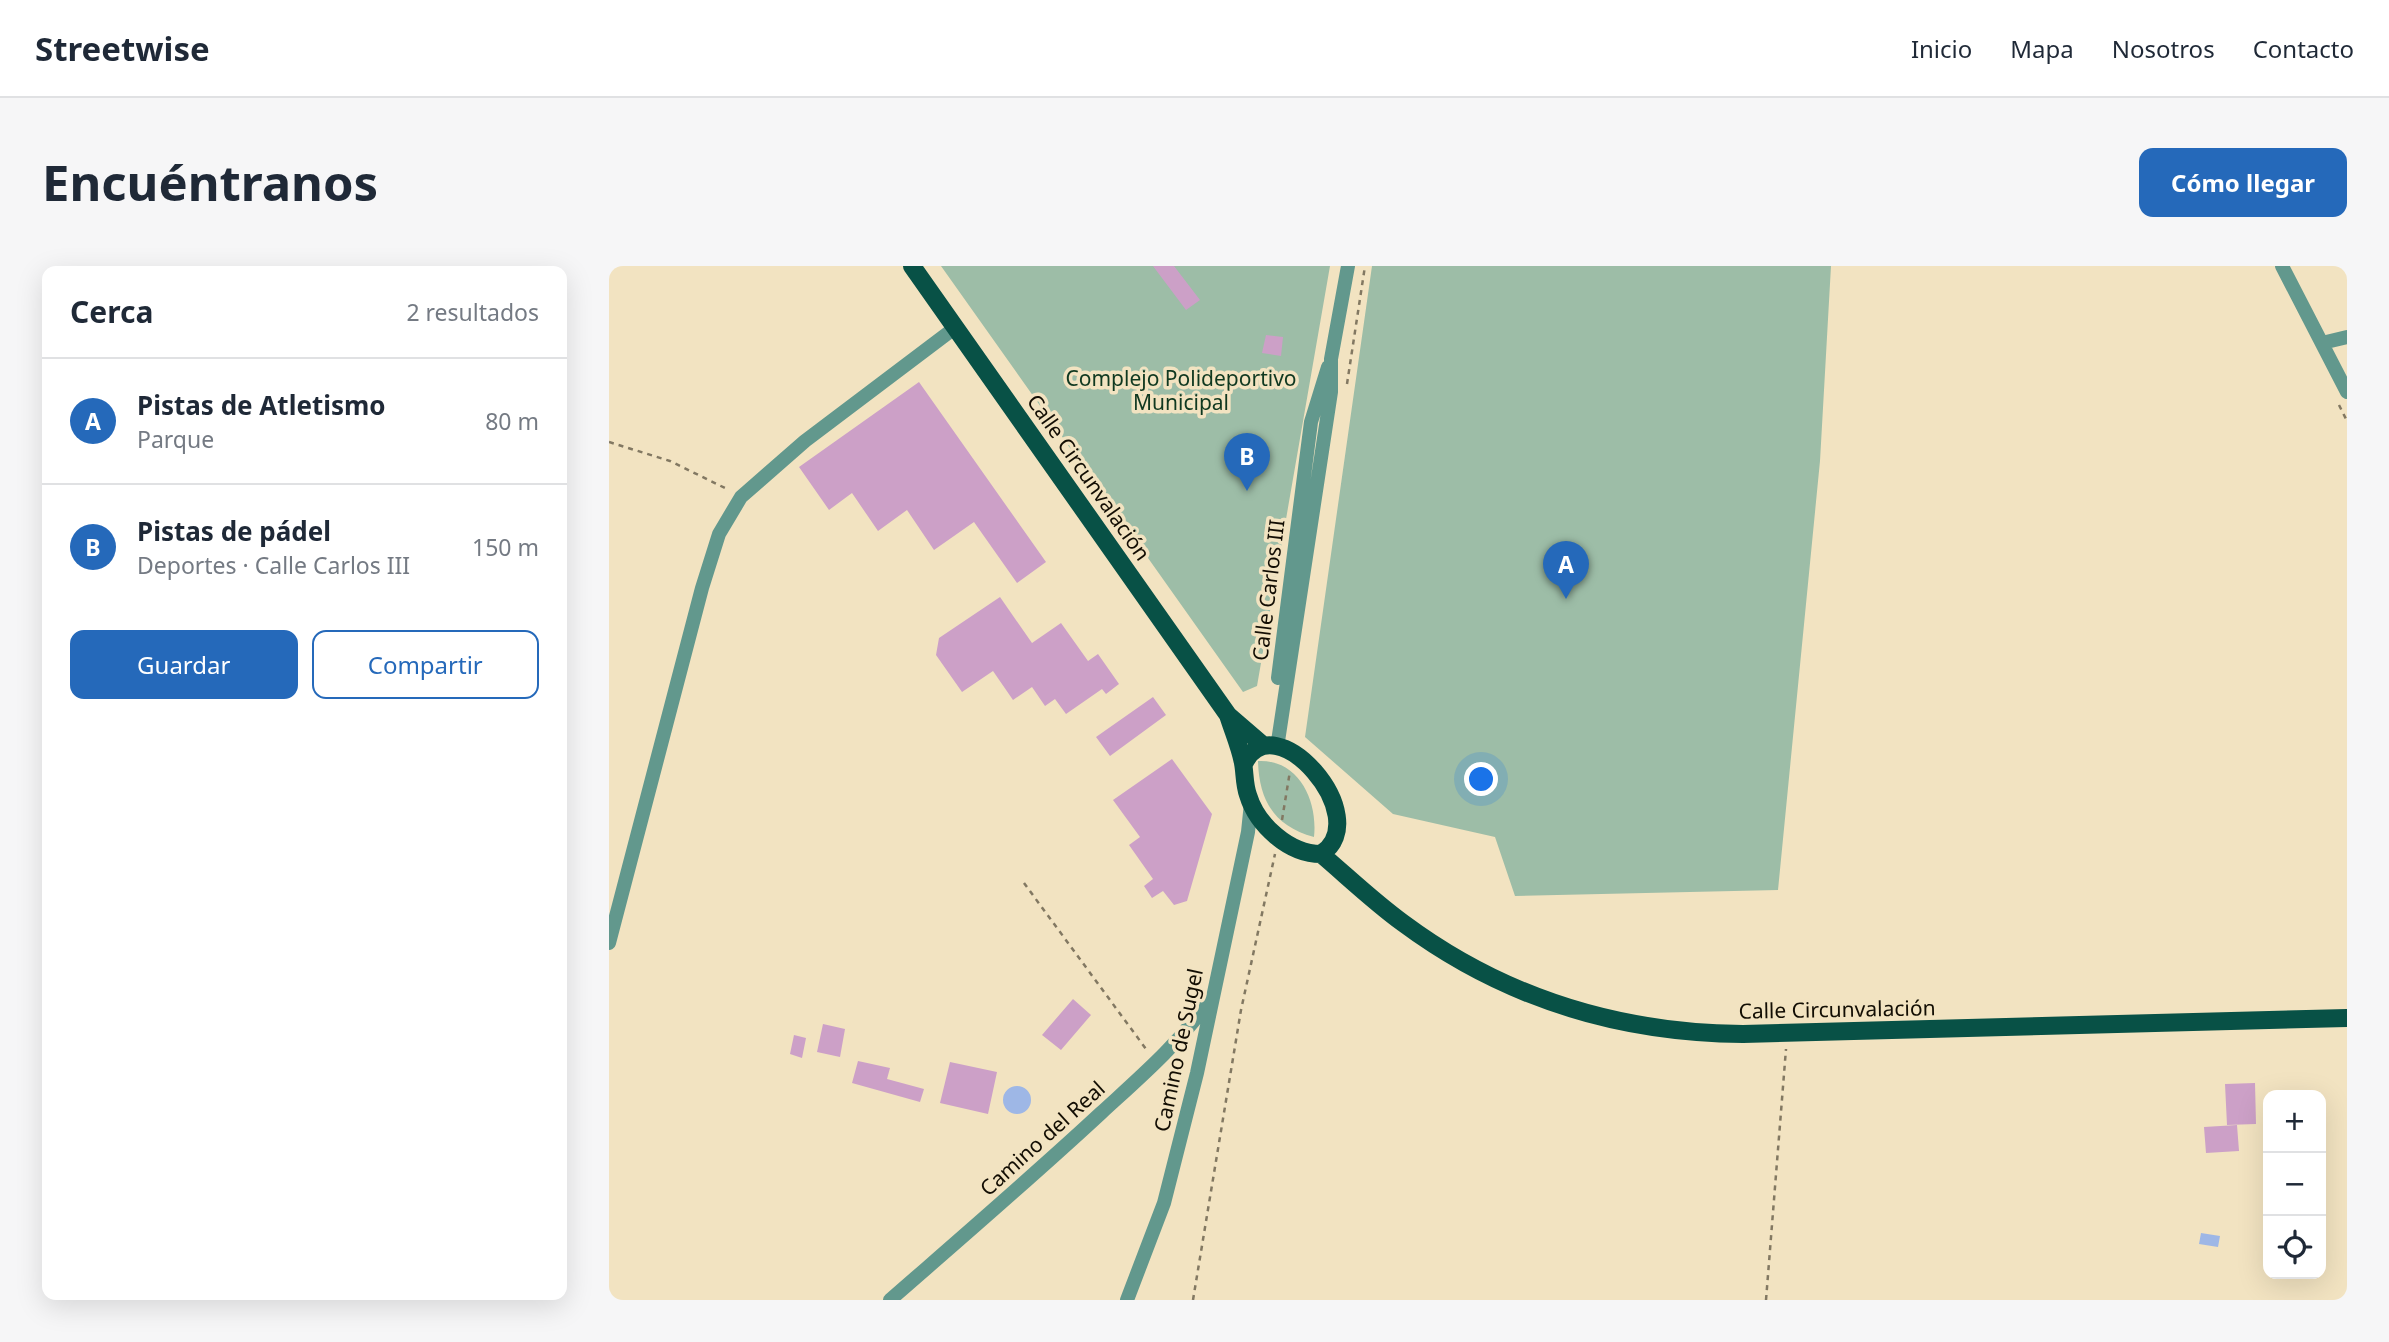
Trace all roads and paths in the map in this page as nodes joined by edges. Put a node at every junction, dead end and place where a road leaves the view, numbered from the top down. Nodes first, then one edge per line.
1 (912, 266) edge
2 (1348, 266) edge
3 (1365, 266) edge
4 (2282, 266) edge
5 (956, 327) junction
6 (2347, 337) edge
7 (2322, 343) junction
8 (1347, 388) dead end
9 (2347, 392) edge
10 (609, 442) edge
11 (741, 497) junction
12 (1228, 715) junction
13 (1276, 748) junction
14 (1244, 764) junction
15 (1251, 803) junction
16 (1279, 838) junction
17 (1327, 849) junction
18 (1024, 883) dead end
19 (609, 943) edge
20 (1211, 998) junction
21 (2347, 1018) edge
22 (1787, 1033) junction
23 (1156, 1062) junction
24 (890, 1300) edge
25 (1127, 1300) edge
26 (1193, 1300) edge
27 (1766, 1300) edge

1 - 5 main road, Calle Circunvalación
2 - 13 street, Calle Carlos III
3 - 8 path
4 - 7 street
5 - 11 street
5 - 12 main road, Calle Circunvalación
6 - 7 street
7 - 9 street
10 - 11 path
11 - 19 street
12 - 13 main road
12 - 14 main road
13 - 14 main road
13 - 16 path
13 - 17 main road
14 - 15 main road
15 - 16 main road
15 - 20 street, Camino de Sugel
16 - 17 main road
16 - 26 path
17 - 22 main road, Calle Circunvalación
18 - 23 path
20 - 23 street, Camino del Real
20 - 25 street, Camino de Sugel
21 - 22 main road, Calle Circunvalación
22 - 27 path
23 - 24 street, Camino del Real

